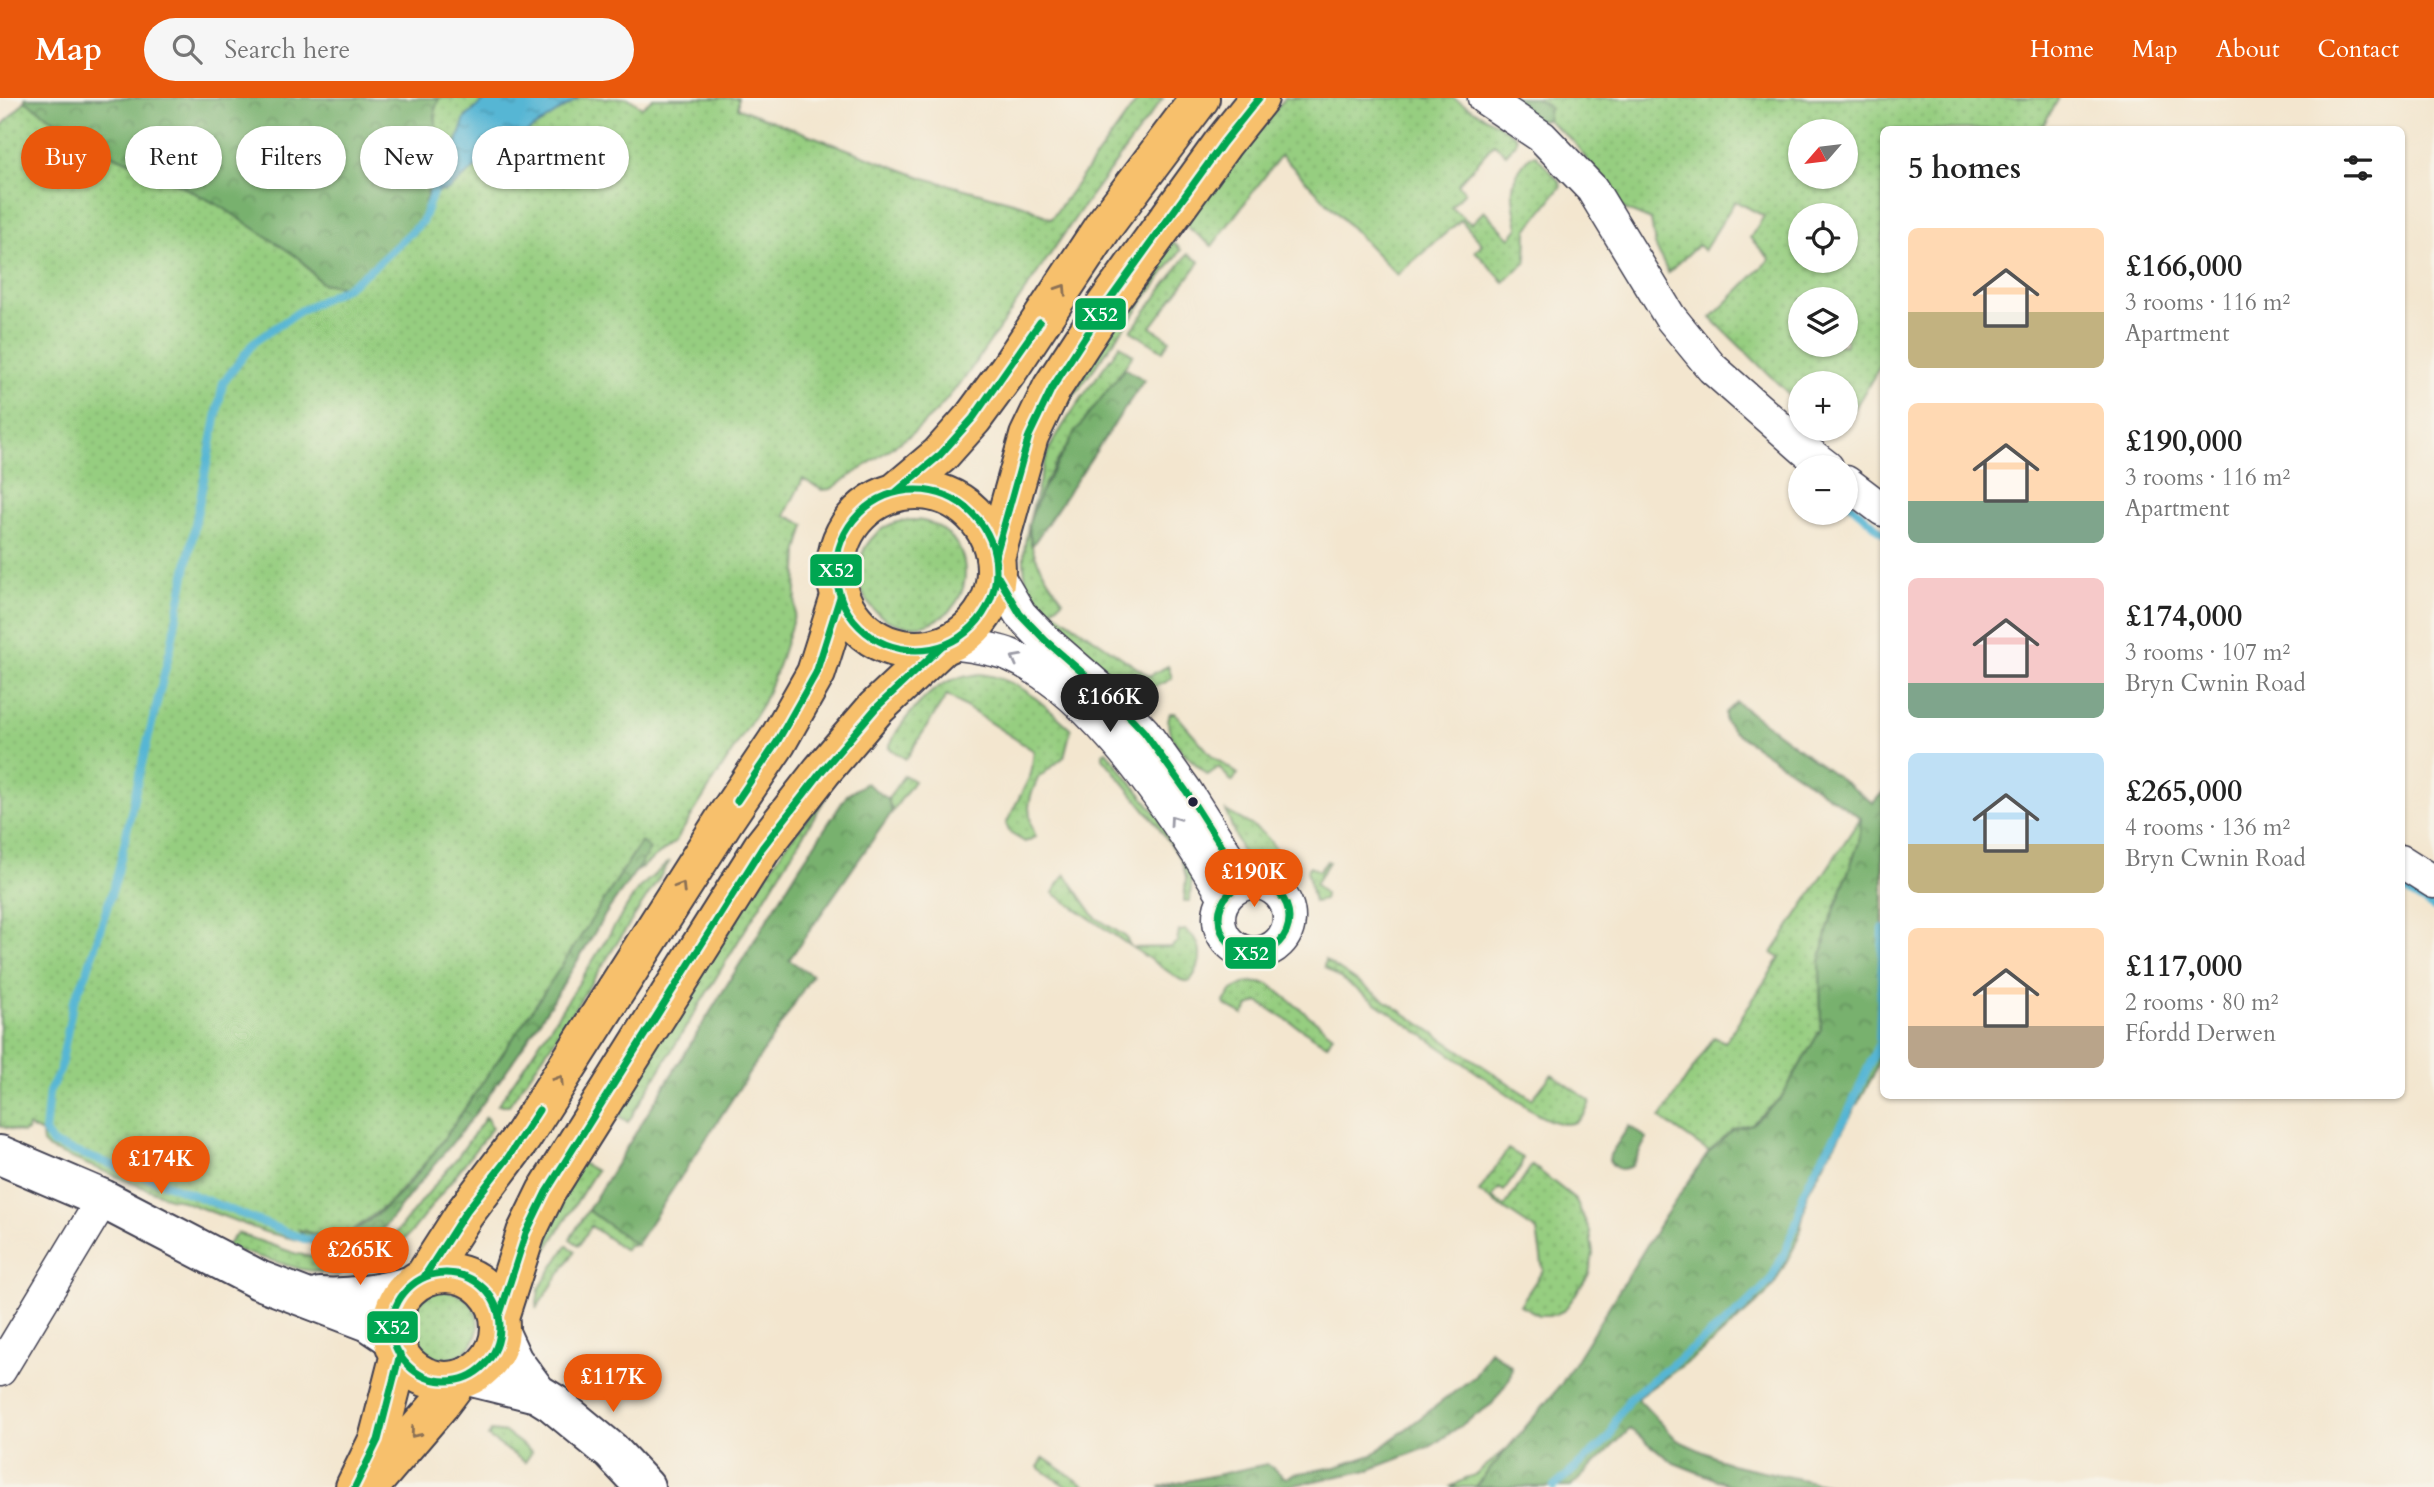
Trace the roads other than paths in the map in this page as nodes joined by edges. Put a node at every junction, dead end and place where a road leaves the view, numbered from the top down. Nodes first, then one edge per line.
1 (1200, 98) edge
2 (1259, 98) edge
3 (1484, 98) edge
4 (1811, 455) edge
5 (1858, 491) edge
6 (896, 492) junction
7 (1880, 508) edge
8 (996, 567) junction
9 (840, 597) junction
10 (947, 644) junction
11 (2405, 864) edge
12 (2434, 882) edge
13 (0, 1155) edge
14 (103, 1199) junction
15 (417, 1282) junction
16 (297, 1295) junction
17 (499, 1325) junction
18 (396, 1346) junction
19 (0, 1370) edge
20 (463, 1378) junction
21 (537, 1393) junction
22 (355, 1487) edge
23 (369, 1487) edge
24 (645, 1487) edge

6 -> 1 main road
2 - 8 main road
3 - 4 street
5 - 7 street
6 - 8 main road
6 - 9 main road
8 - 10 main road
8 -> 10 street
9 - 10 main road
15 -> 9 main road
10 - 17 main road
11 - 12 street
13 - 14 street
14 - 16 street
14 - 19 street
15 - 16 street
15 - 17 main road
15 - 18 main road
16 - 18 street
17 - 20 main road
17 - 21 street
18 - 20 main road
18 - 22 main road
20 - 21 street
20 -> 23 main road
21 - 24 street

